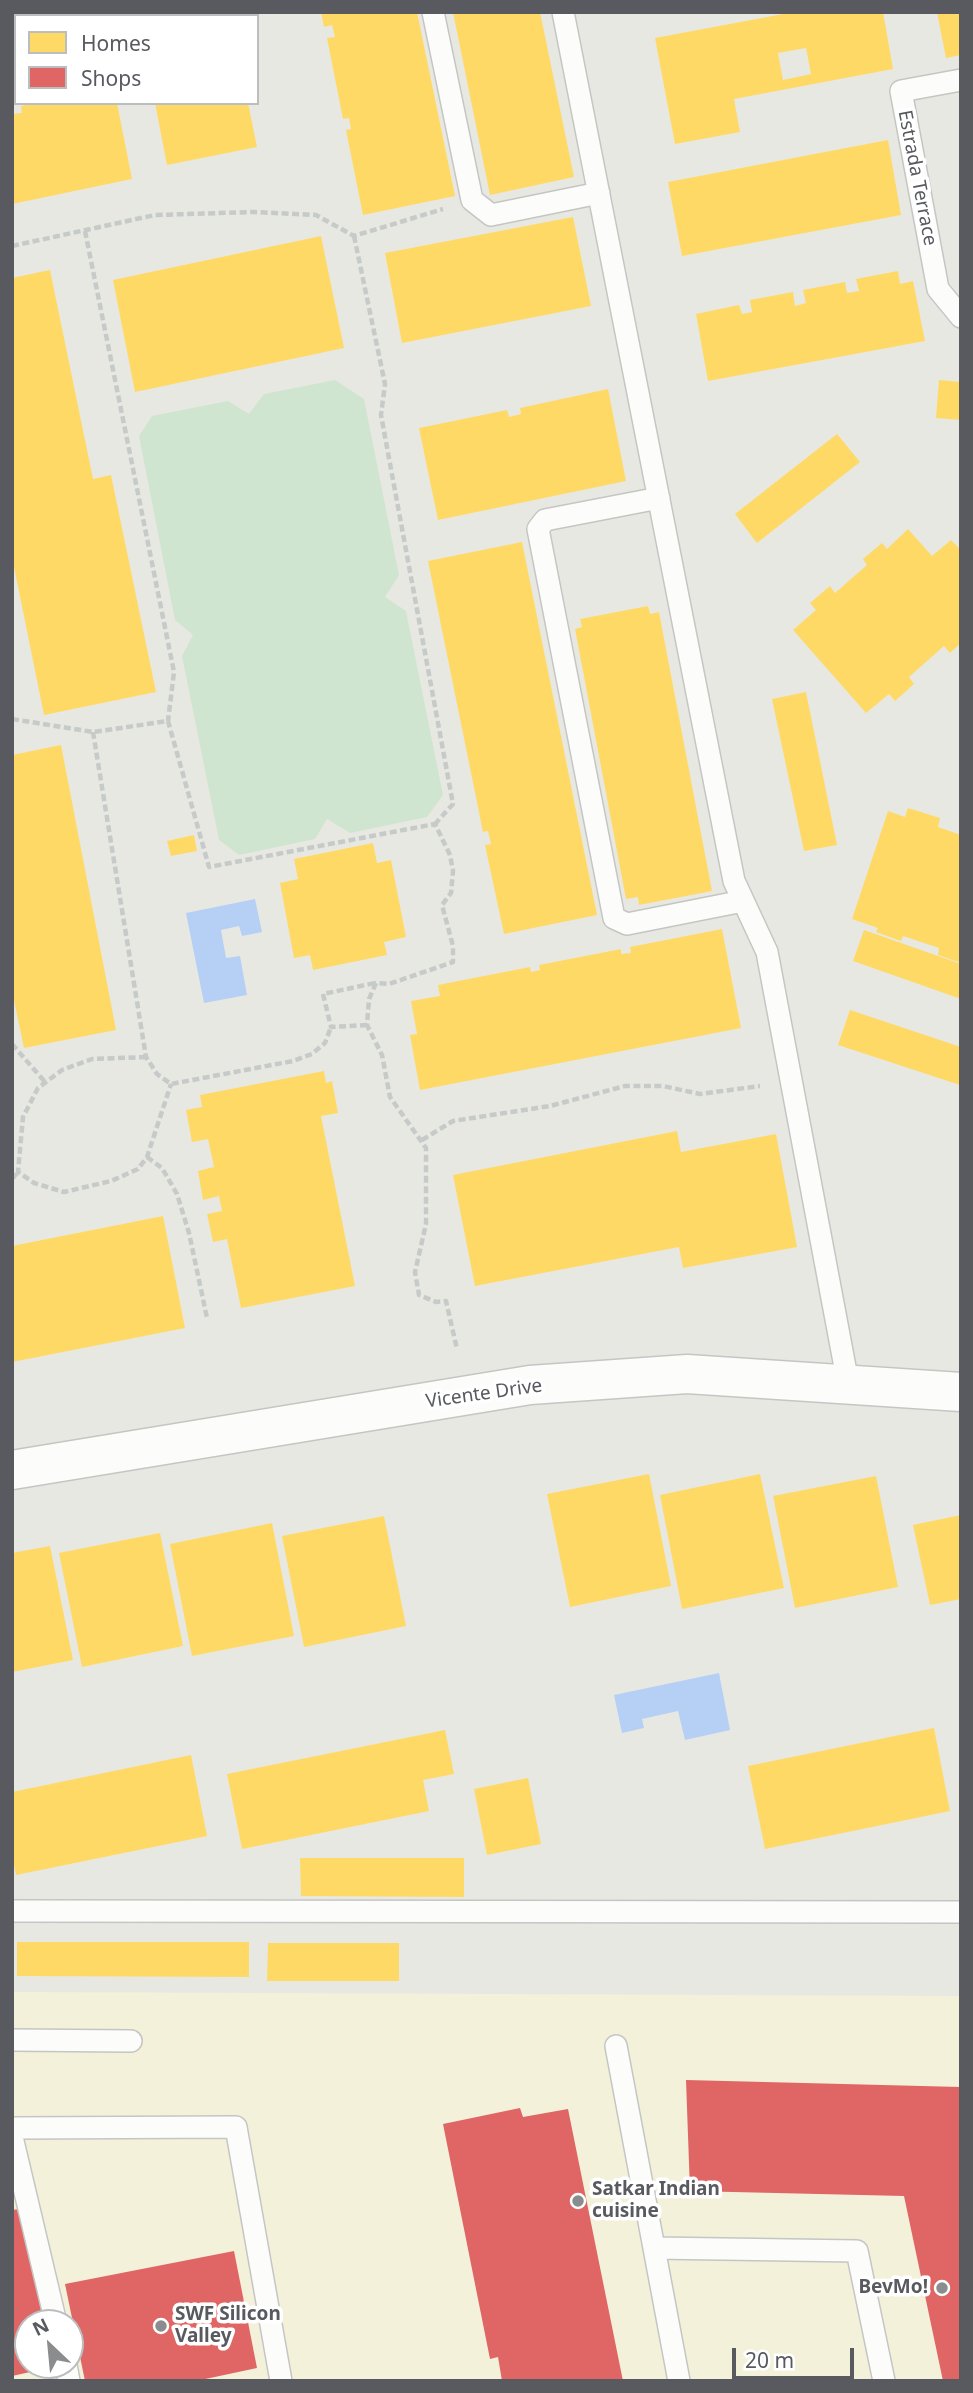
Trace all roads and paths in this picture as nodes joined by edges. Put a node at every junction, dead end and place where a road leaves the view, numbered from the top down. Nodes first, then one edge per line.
1 (433, 12) edge
2 (563, 12) edge
3 (961, 80) edge
4 (598, 193) junction
5 (472, 200) junction
6 (85, 231) junction
7 (354, 236) junction
8 (12, 246) edge
9 (961, 317) edge
10 (659, 498) junction
11 (12, 719) edge
12 (168, 721) junction
13 (93, 732) junction
14 (435, 824) junction
15 (743, 901) junction
16 (376, 983) junction
17 (367, 1025) junction
18 (331, 1027) junction
19 (12, 1044) edge
20 (146, 1057) junction
21 (791, 1079) junction
22 (46, 1082) junction
23 (172, 1084) junction
24 (421, 1140) junction
25 (147, 1157) junction
26 (19, 1172) junction
27 (12, 1179) edge
28 (207, 1318) dead end
29 (457, 1349) dead end
30 (848, 1383) junction
31 (961, 1392) edge
32 (12, 1470) edge
33 (12, 1911) edge
34 (961, 1912) edge
35 (12, 2040) edge
36 (131, 2041) dead end
37 (616, 2046) dead end
38 (12, 2128) edge
39 (12, 2137) edge
40 (654, 2248) junction
41 (54, 2309) edge
42 (281, 2381) edge
43 (679, 2381) edge
44 (884, 2381) edge

1 - 5 lane
2 - 4 lane
3 - 9 lane, Estrada Terrace
4 - 5 lane
4 - 10 lane
5 - 7 path
6 - 7 path
6 - 8 path
6 - 12 path
7 - 14 path
10 - 15 lane
10 - 15 lane
11 - 13 path
12 - 13 path
12 - 14 path
13 - 20 path
14 - 16 path
15 - 21 lane
16 - 17 path
16 - 18 path
17 - 18 path
17 - 24 path
18 - 23 path
19 - 22 path
20 - 22 path
20 - 23 path
21 - 24 path
21 - 30 lane
22 - 26 path
23 - 25 path
24 - 29 path
25 - 26 path
25 - 28 path
26 - 27 path
30 - 31 street, Vicente Drive
30 - 32 street, Vicente Drive
33 - 34 lane
35 - 36 lane
37 - 40 lane
38 - 42 lane
39 - 41 lane
40 - 43 lane
40 - 44 lane

